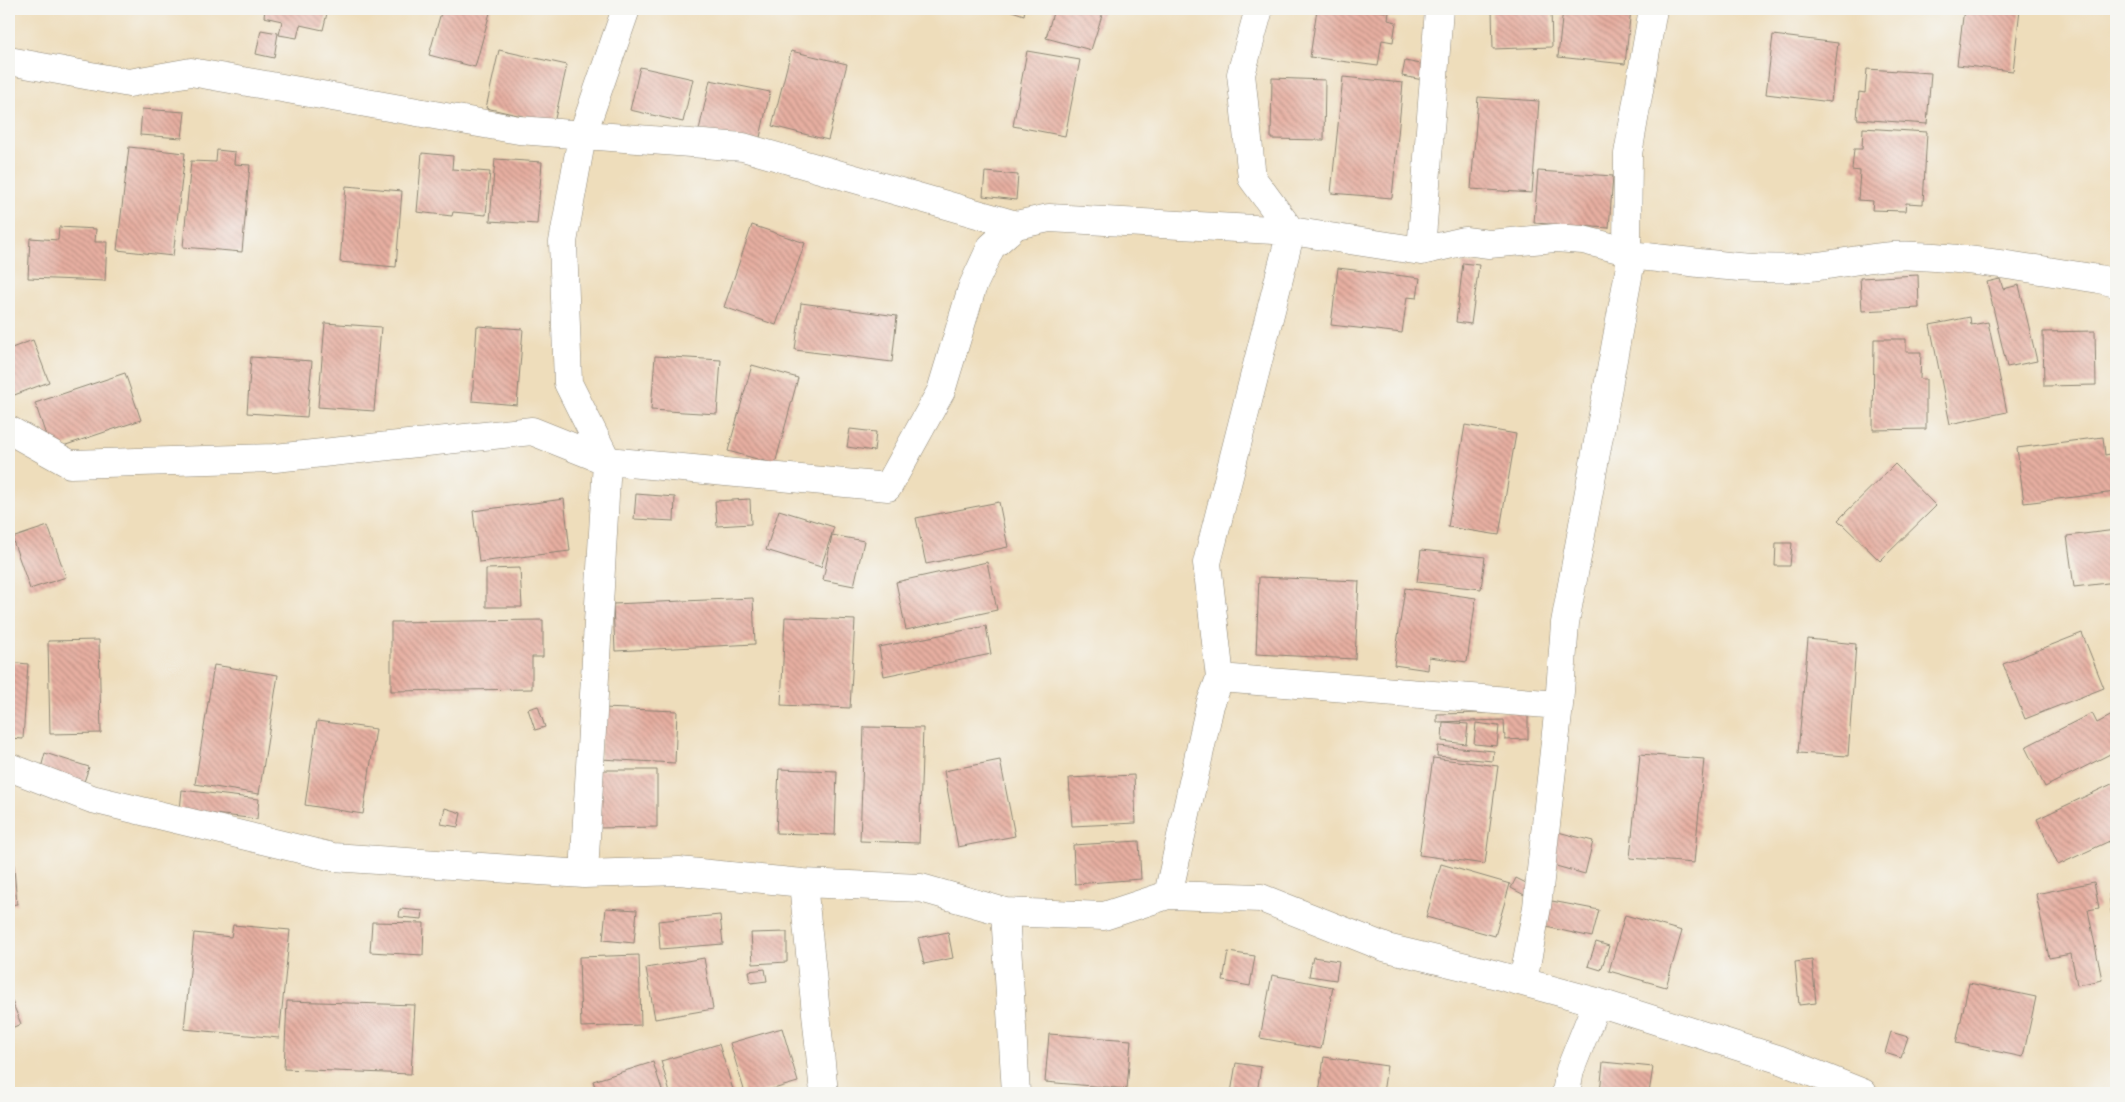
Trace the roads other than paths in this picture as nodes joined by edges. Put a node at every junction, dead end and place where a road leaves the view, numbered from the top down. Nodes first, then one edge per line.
1 (626, 9) edge
2 (1259, 9) edge
3 (1439, 9) edge
4 (1653, 9) edge
5 (9, 60) edge
6 (582, 136) junction
7 (1016, 225) junction
8 (1291, 231) junction
9 (1421, 251) junction
10 (1627, 251) junction
11 (2116, 284) edge
12 (9, 430) edge
13 (607, 461) junction
14 (1220, 678) junction
15 (1559, 705) junction
16 (9, 767) edge
17 (584, 874) junction
18 (803, 883) junction
19 (1168, 895) junction
20 (1005, 912) junction
21 (1523, 982) junction
22 (1597, 1002) junction
23 (824, 1093) edge
24 (1016, 1093) edge
25 (1566, 1093) edge
26 (1863, 1093) edge

1 - 6 street
2 - 8 street
3 - 9 street
4 - 10 street
5 - 6 street
6 - 7 street
6 - 13 street
7 - 8 street
7 - 13 street
8 - 9 street
8 - 14 street
9 - 10 street
10 - 11 street
10 - 15 street
12 - 13 street
13 - 17 street
14 - 15 street
14 - 19 street
15 - 21 street
16 - 17 street
17 - 18 street
18 - 20 street
18 - 23 street
19 - 20 street
19 - 21 street
20 - 24 street
21 - 22 street
22 - 25 street
22 - 26 street

